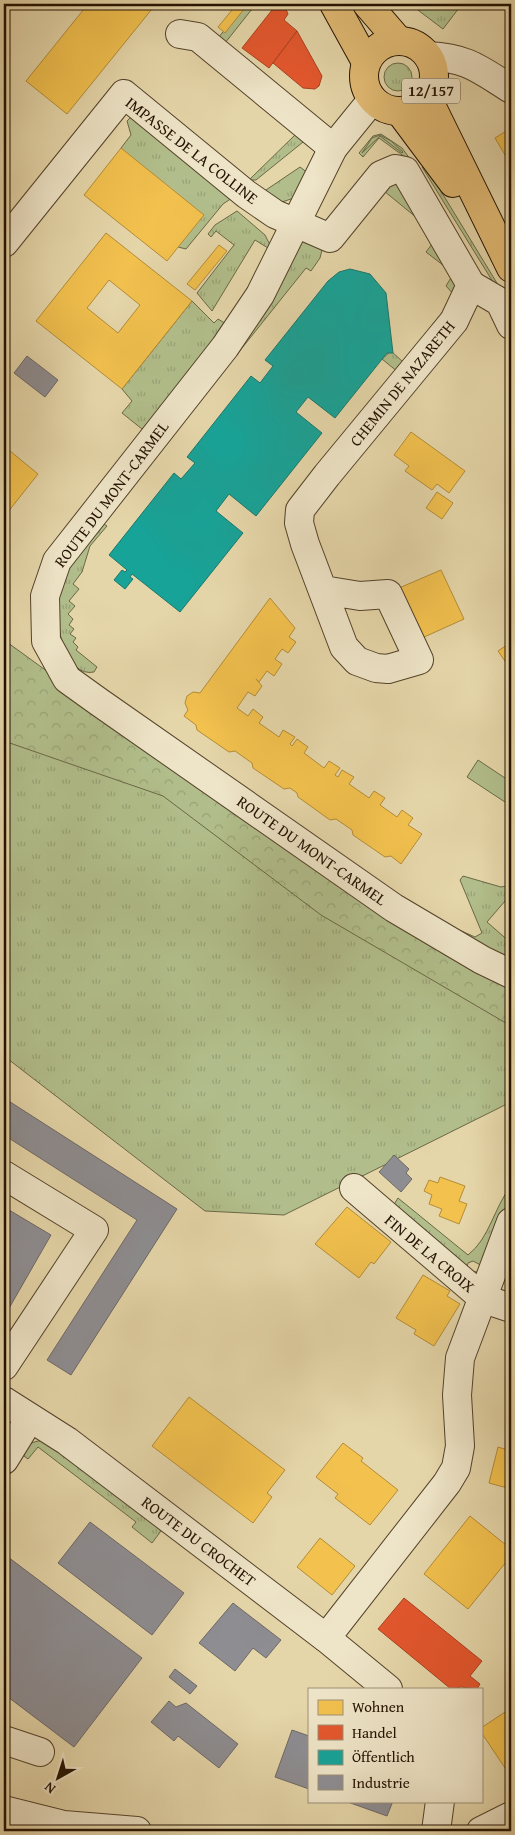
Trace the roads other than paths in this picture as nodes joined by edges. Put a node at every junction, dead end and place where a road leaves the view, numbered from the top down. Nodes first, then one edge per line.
1 (334, 4) edge
2 (367, 4) edge
3 (180, 34) dead end
4 (399, 41) junction
5 (428, 56) junction
6 (366, 62) junction
7 (511, 89) edge
8 (427, 97) junction
9 (372, 100) junction
10 (400, 112) junction
11 (333, 148) junction
12 (296, 224) junction
13 (4, 243) edge
14 (507, 260) edge
15 (471, 285) junction
16 (511, 325) edge
17 (323, 590) dead end
18 (511, 974) edge
19 (4, 1175) edge
20 (354, 1188) dead end
21 (511, 1222) edge
22 (484, 1299) junction
23 (511, 1308) edge
24 (4, 1366) edge
25 (4, 1401) edge
26 (30, 1418) junction
27 (4, 1460) edge
28 (326, 1638) junction
29 (387, 1688) edge
30 (4, 1740) edge
31 (40, 1752) dead end
32 (440, 1802) edge
33 (4, 1810) edge
34 (510, 1822) edge
35 (137, 1831) edge
36 (436, 1831) edge
37 (481, 1831) edge

1 - 6 main road
2 - 4 main road, 12/157
3 - 11 street
4 - 5 main road, 12/157
4 - 6 main road
5 - 7 street
5 - 8 main road, 12/157
6 - 9 main road
8 - 10 main road, 12/157
8 - 14 main road, 12/157
9 - 10 main road, 12/157
9 - 11 street, ROUTE DU MONT-CARMEL
10 - 14 main road, 12/157
11 - 12 street, ROUTE DU MONT-CARMEL
12 - 13 street, IMPASSE DE LA COLLINE
12 - 15 street
12 - 18 street, ROUTE DU MONT-CARMEL
15 - 16 street
15 - 17 street, CHEMIN DE NAZARETH
19 - 24 street
20 - 22 street, FIN DE LA CROIX
21 - 22 street
22 - 23 street, FIN DE LA CROIX
22 - 28 street
25 - 26 street, ROUTE DU CROCHET
26 - 27 street
26 - 28 street, ROUTE DU CROCHET
28 - 29 street, ROUTE DU CROCHET
30 - 31 street
32 - 36 street
33 - 35 street
34 - 37 street

